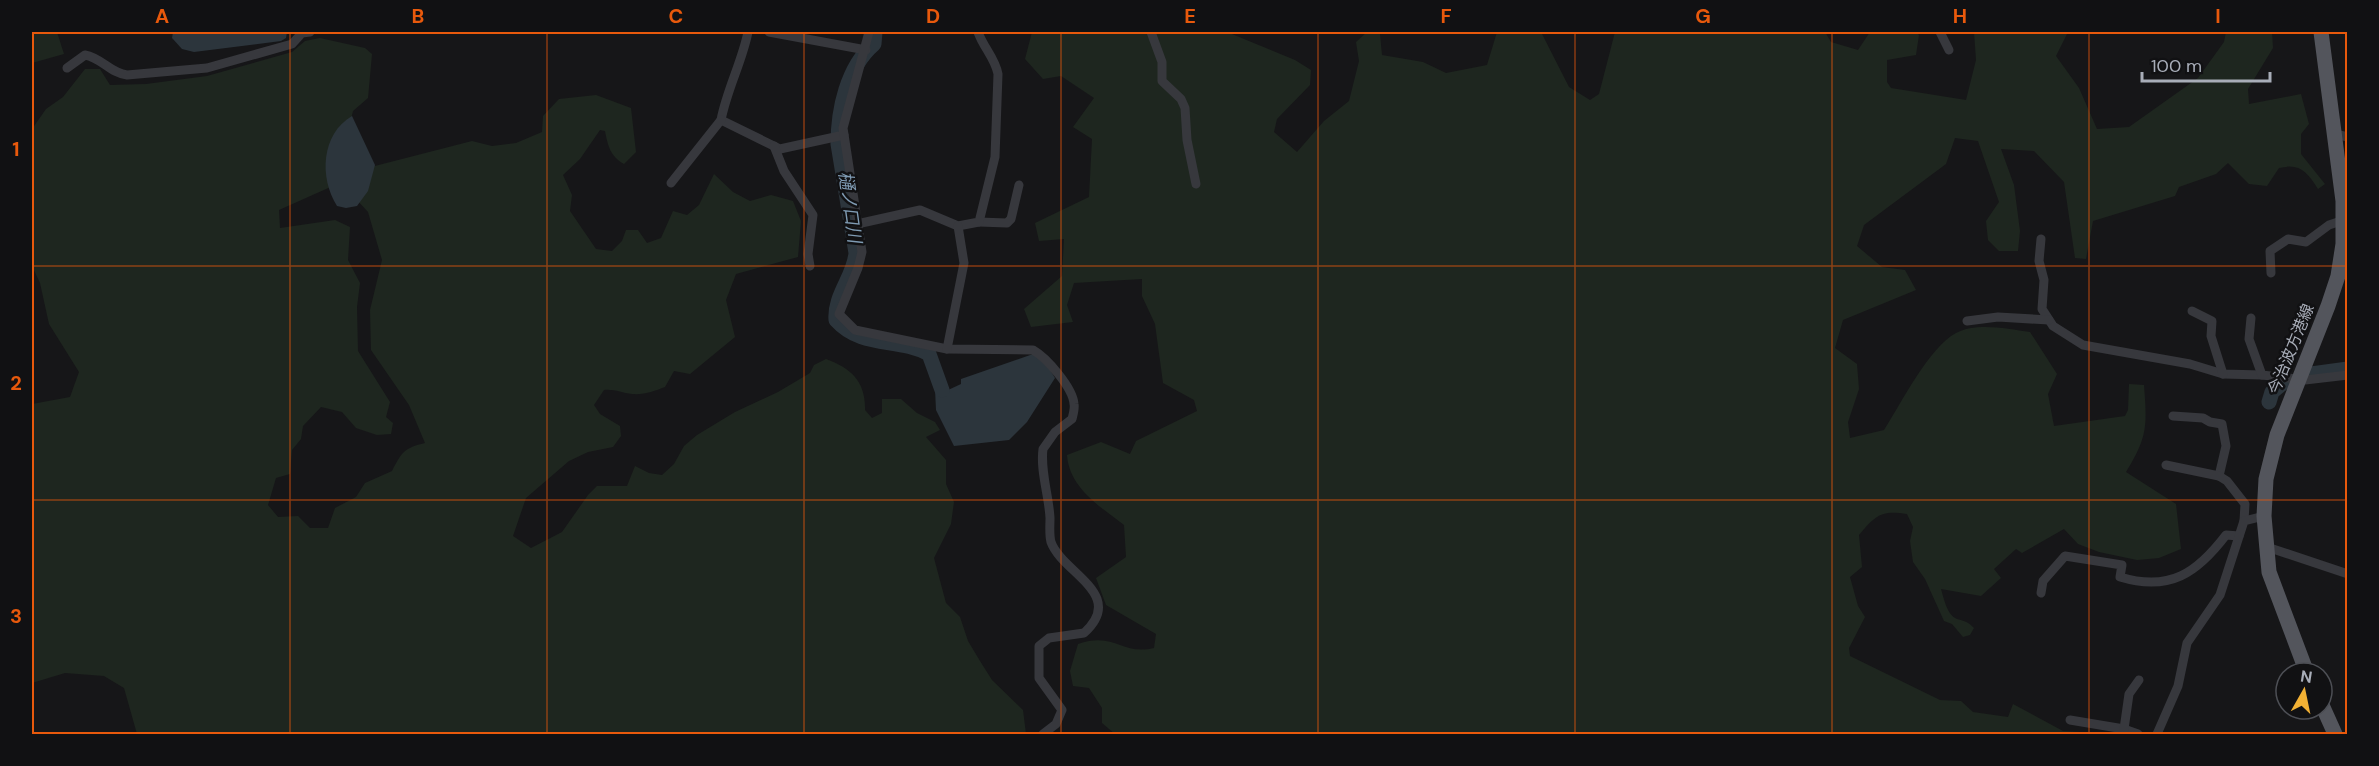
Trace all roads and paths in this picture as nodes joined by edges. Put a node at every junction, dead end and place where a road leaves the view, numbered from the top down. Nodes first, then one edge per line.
1 (310, 32) edge
2 (748, 32) edge
3 (769, 32) edge
4 (869, 32) edge
5 (978, 32) edge
6 (1151, 32) edge
7 (1940, 32) edge
8 (2321, 32) edge
9 (866, 50) junction
10 (1949, 50) dead end
11 (67, 68) dead end
12 (721, 120) junction
13 (844, 135) junction
14 (2341, 135) edge
15 (774, 146) junction
16 (671, 183) dead end
17 (1196, 184) dead end
18 (1019, 185) dead end
19 (2344, 220) junction
20 (979, 222) junction
21 (857, 224) junction
22 (958, 226) junction
23 (2041, 239) dead end
24 (810, 266) dead end
25 (2271, 273) dead end
26 (2192, 311) dead end
27 (2251, 318) dead end
28 (2049, 320) junction
29 (1967, 321) dead end
30 (947, 349) junction
31 (2223, 374) junction
32 (2262, 375) junction
33 (2348, 375) edge
34 (2298, 380) junction
35 (2173, 416) dead end
36 (2166, 465) dead end
37 (2219, 476) junction
38 (2264, 516) junction
39 (2244, 521) junction
40 (2239, 536) junction
41 (2267, 548) junction
42 (2348, 574) edge
43 (2041, 593) dead end
44 (2302, 661) edge
45 (2139, 680) dead end
46 (2070, 720) dead end
47 (2329, 721) edge
48 (2124, 729) junction
49 (1042, 735) edge
50 (2138, 735) edge
51 (2157, 735) edge
52 (2335, 735) edge

1 - 11 street
2 - 12 street
3 - 9 street
4 - 9 street
5 - 20 street
6 - 17 street
7 - 10 street
8 - 14 main road, 今治波方港線
9 - 13 street
12 - 15 street
12 - 16 street
13 - 15 street
13 - 21 street
14 - 19 main road, 今治波方港線
15 - 24 street
18 - 20 street
19 - 25 street
19 - 34 main road, 今治波方港線
20 - 22 street
21 - 22 street
21 - 30 street
22 - 30 street
23 - 28 street
26 - 31 street
27 - 32 street
28 - 29 street
28 - 31 street
30 - 49 street
31 - 32 street
32 - 34 street
33 - 34 street
34 - 38 main road, 今治波方港線
35 - 37 street
36 - 37 street
37 - 39 street
38 - 39 street
38 - 41 main road, 今治波方港線
39 - 40 street
40 - 43 street
40 - 51 street
41 - 42 street
41 - 44 main road, 今治波方港線
45 - 48 street
46 - 48 street
47 - 52 main road
48 - 50 street

